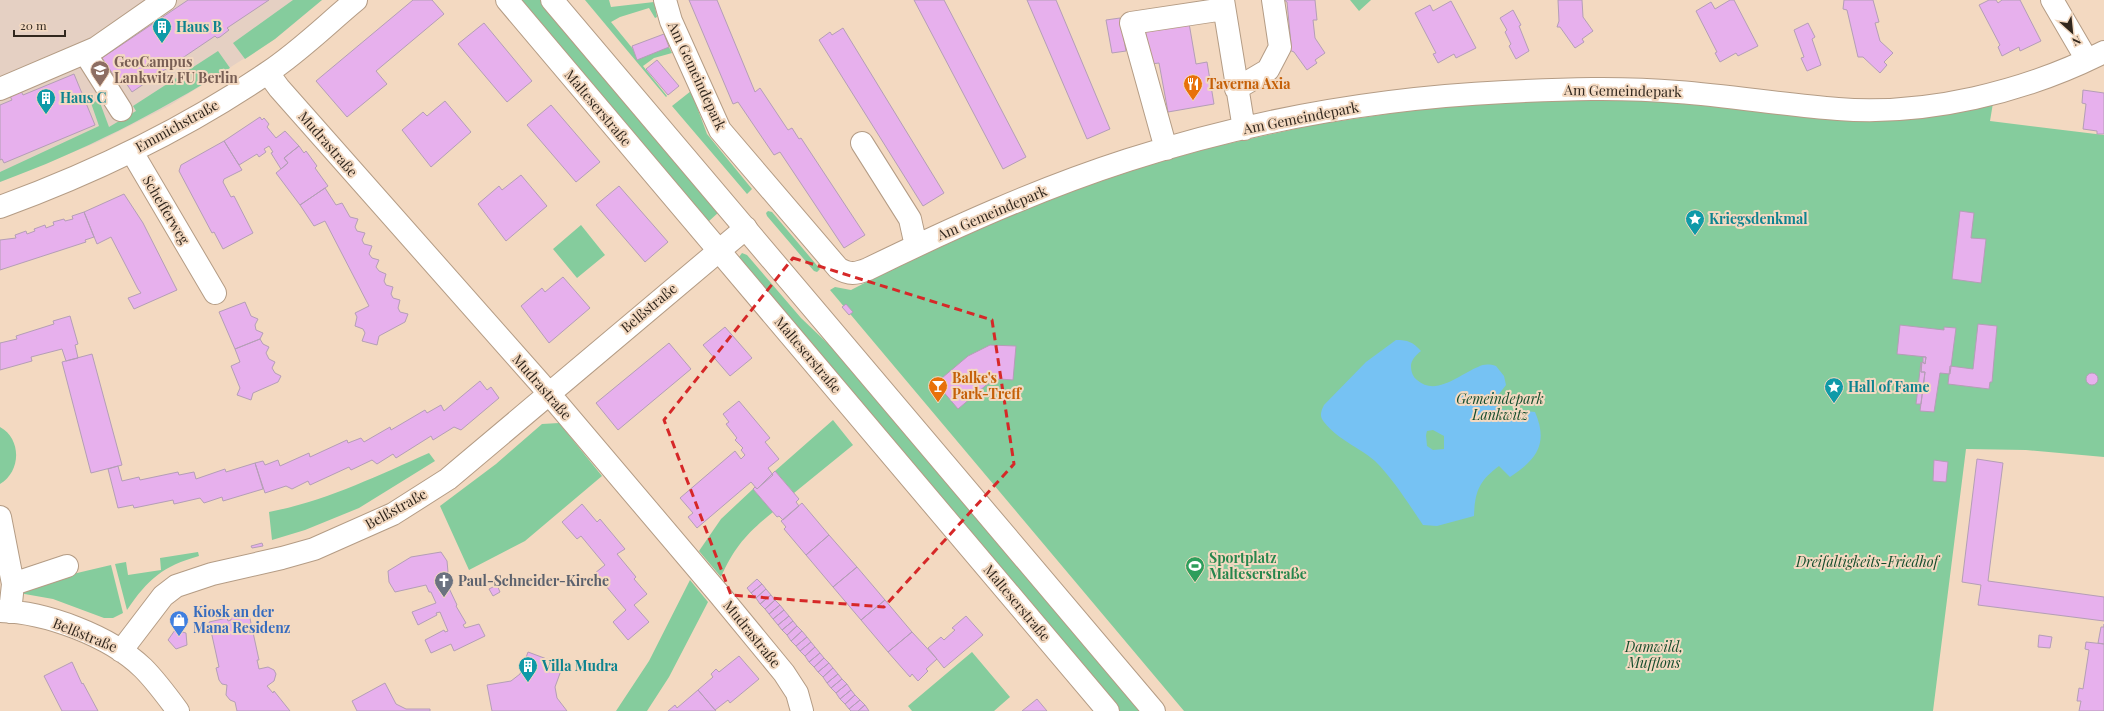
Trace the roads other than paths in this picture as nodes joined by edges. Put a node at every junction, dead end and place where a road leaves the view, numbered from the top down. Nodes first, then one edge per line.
1 (165, 0) edge
2 (356, 0) edge
3 (506, 0) edge
4 (552, 0) edge
5 (664, 0) edge
6 (1273, 0) edge
7 (2052, 0) edge
8 (1223, 4) edge
9 (85, 53) junction
10 (2096, 56) edge
11 (268, 73) junction
12 (0, 89) edge
13 (1236, 89) junction
14 (121, 110) dead end
15 (1244, 129) junction
16 (862, 143) dead end
17 (1166, 149) junction
18 (132, 152) junction
19 (0, 207) edge
20 (746, 228) junction
21 (916, 246) junction
22 (719, 250) junction
23 (215, 293) dead end
24 (549, 393) junction
25 (0, 517) edge
26 (67, 566) dead end
27 (13, 584) junction
28 (5, 612) edge
29 (121, 651) junction
30 (178, 711) edge
31 (802, 711) edge
32 (1108, 711) edge
33 (1154, 711) edge

1 - 9 street
2 - 11 street, Emmichstraße
3 - 22 street, Malteserstraße
4 - 20 street
5 - 21 street, Am Gemeindepark
6 - 13 street
7 - 10 street
8 - 13 street
8 - 17 street
9 - 12 street
9 - 14 street
10 - 15 street, Am Gemeindepark
11 - 18 street, Emmichstraße
11 - 24 street, Mudrastraße
13 - 15 street
15 - 17 street, Am Gemeindepark
16 - 21 street
17 - 21 street, Am Gemeindepark
18 - 19 street, Emmichstraße
18 - 23 street, Schefferweg
20 - 22 street, Belßstraße
20 - 33 street
22 - 24 street, Belßstraße
22 - 32 street, Malteserstraße
24 - 29 street, Belßstraße
24 - 31 street, Mudrastraße
25 - 27 street
26 - 27 street
27 - 28 street
28 - 29 street, Belßstraße
29 - 30 street

